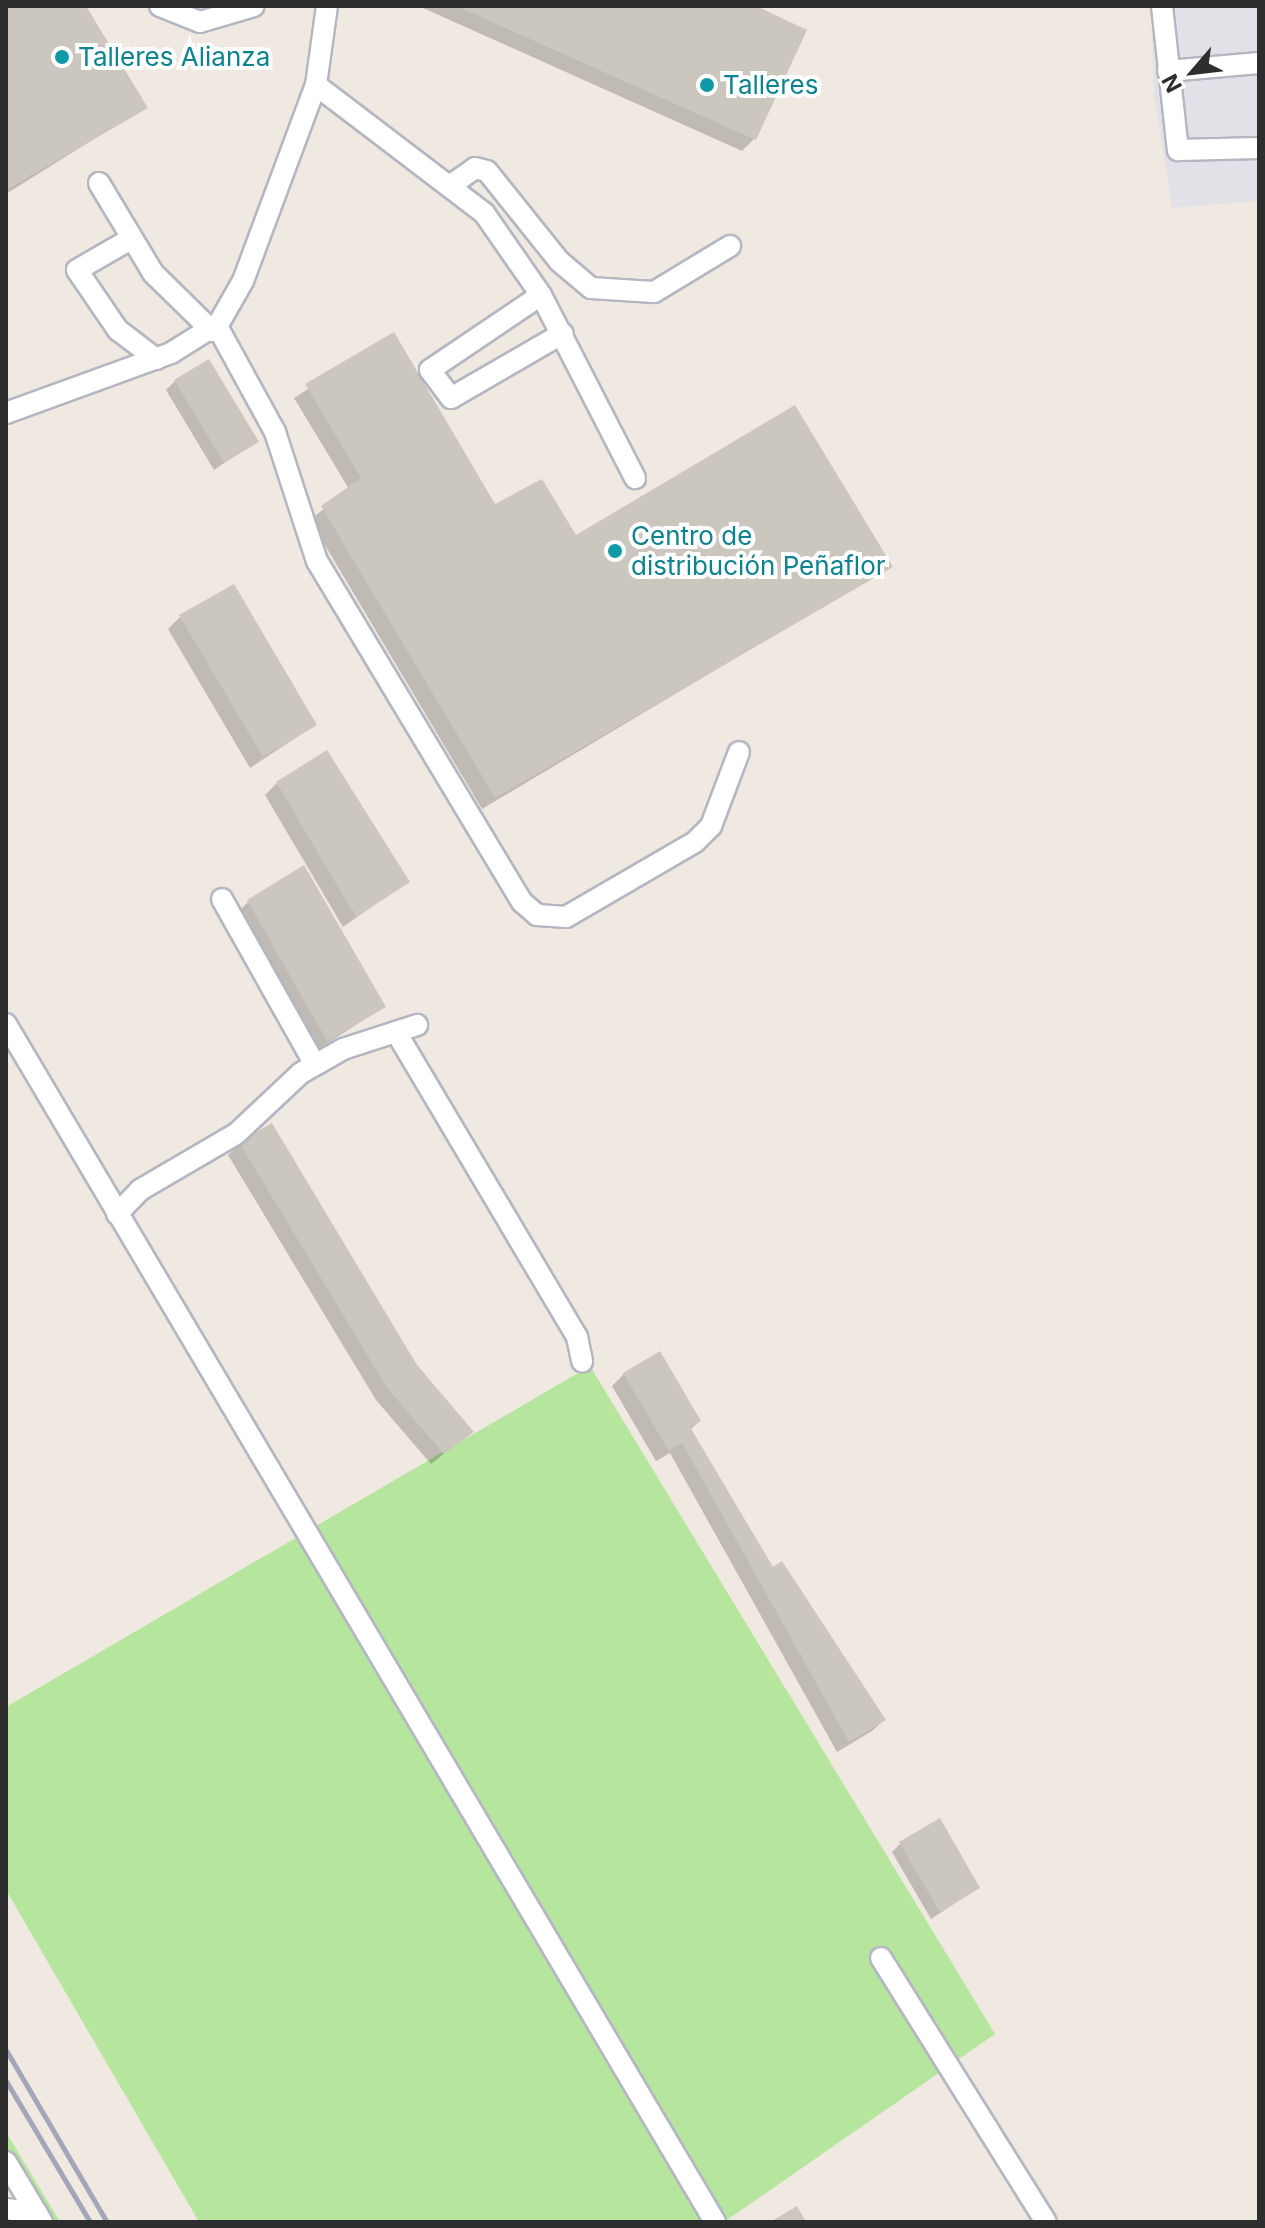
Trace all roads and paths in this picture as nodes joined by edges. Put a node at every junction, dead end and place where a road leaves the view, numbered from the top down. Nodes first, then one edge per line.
1 (160, 6) edge
2 (218, 6) edge
3 (254, 6) edge
4 (327, 6) edge
5 (1162, 6) edge
6 (200, 22) junction
7 (1259, 63) edge
8 (1168, 71) junction
9 (316, 85) junction
10 (1259, 148) edge
11 (99, 183) dead end
12 (451, 185) junction
13 (129, 240) junction
14 (730, 246) dead end
15 (541, 295) junction
16 (214, 328) junction
17 (563, 333) junction
18 (156, 359) junction
19 (6, 413) edge
20 (635, 478) dead end
21 (739, 752) dead end
22 (222, 899) dead end
23 (6, 1024) edge
24 (417, 1025) dead end
25 (396, 1032) junction
26 (315, 1065) junction
27 (117, 1214) junction
28 (582, 1361) dead end
29 (881, 1958) dead end
30 (6, 2162) edge
31 (6, 2209) edge
32 (40, 2218) edge
33 (715, 2222) edge
34 (1046, 2222) edge

1 - 6 street
2 - 6 street
3 - 6 street
4 - 9 street
5 - 8 street
7 - 8 street
8 - 10 street
9 - 12 street
9 - 16 street
11 - 13 street
12 - 14 street
12 - 15 street
13 - 16 street
13 - 18 street
15 - 17 street
15 - 17 street
16 - 18 street
16 - 21 street
17 - 20 street
18 - 19 street
22 - 26 street
23 - 27 street
24 - 25 street
25 - 26 street
25 - 28 street
26 - 27 street
27 - 33 street
29 - 34 street
30 - 32 street
31 - 32 street

